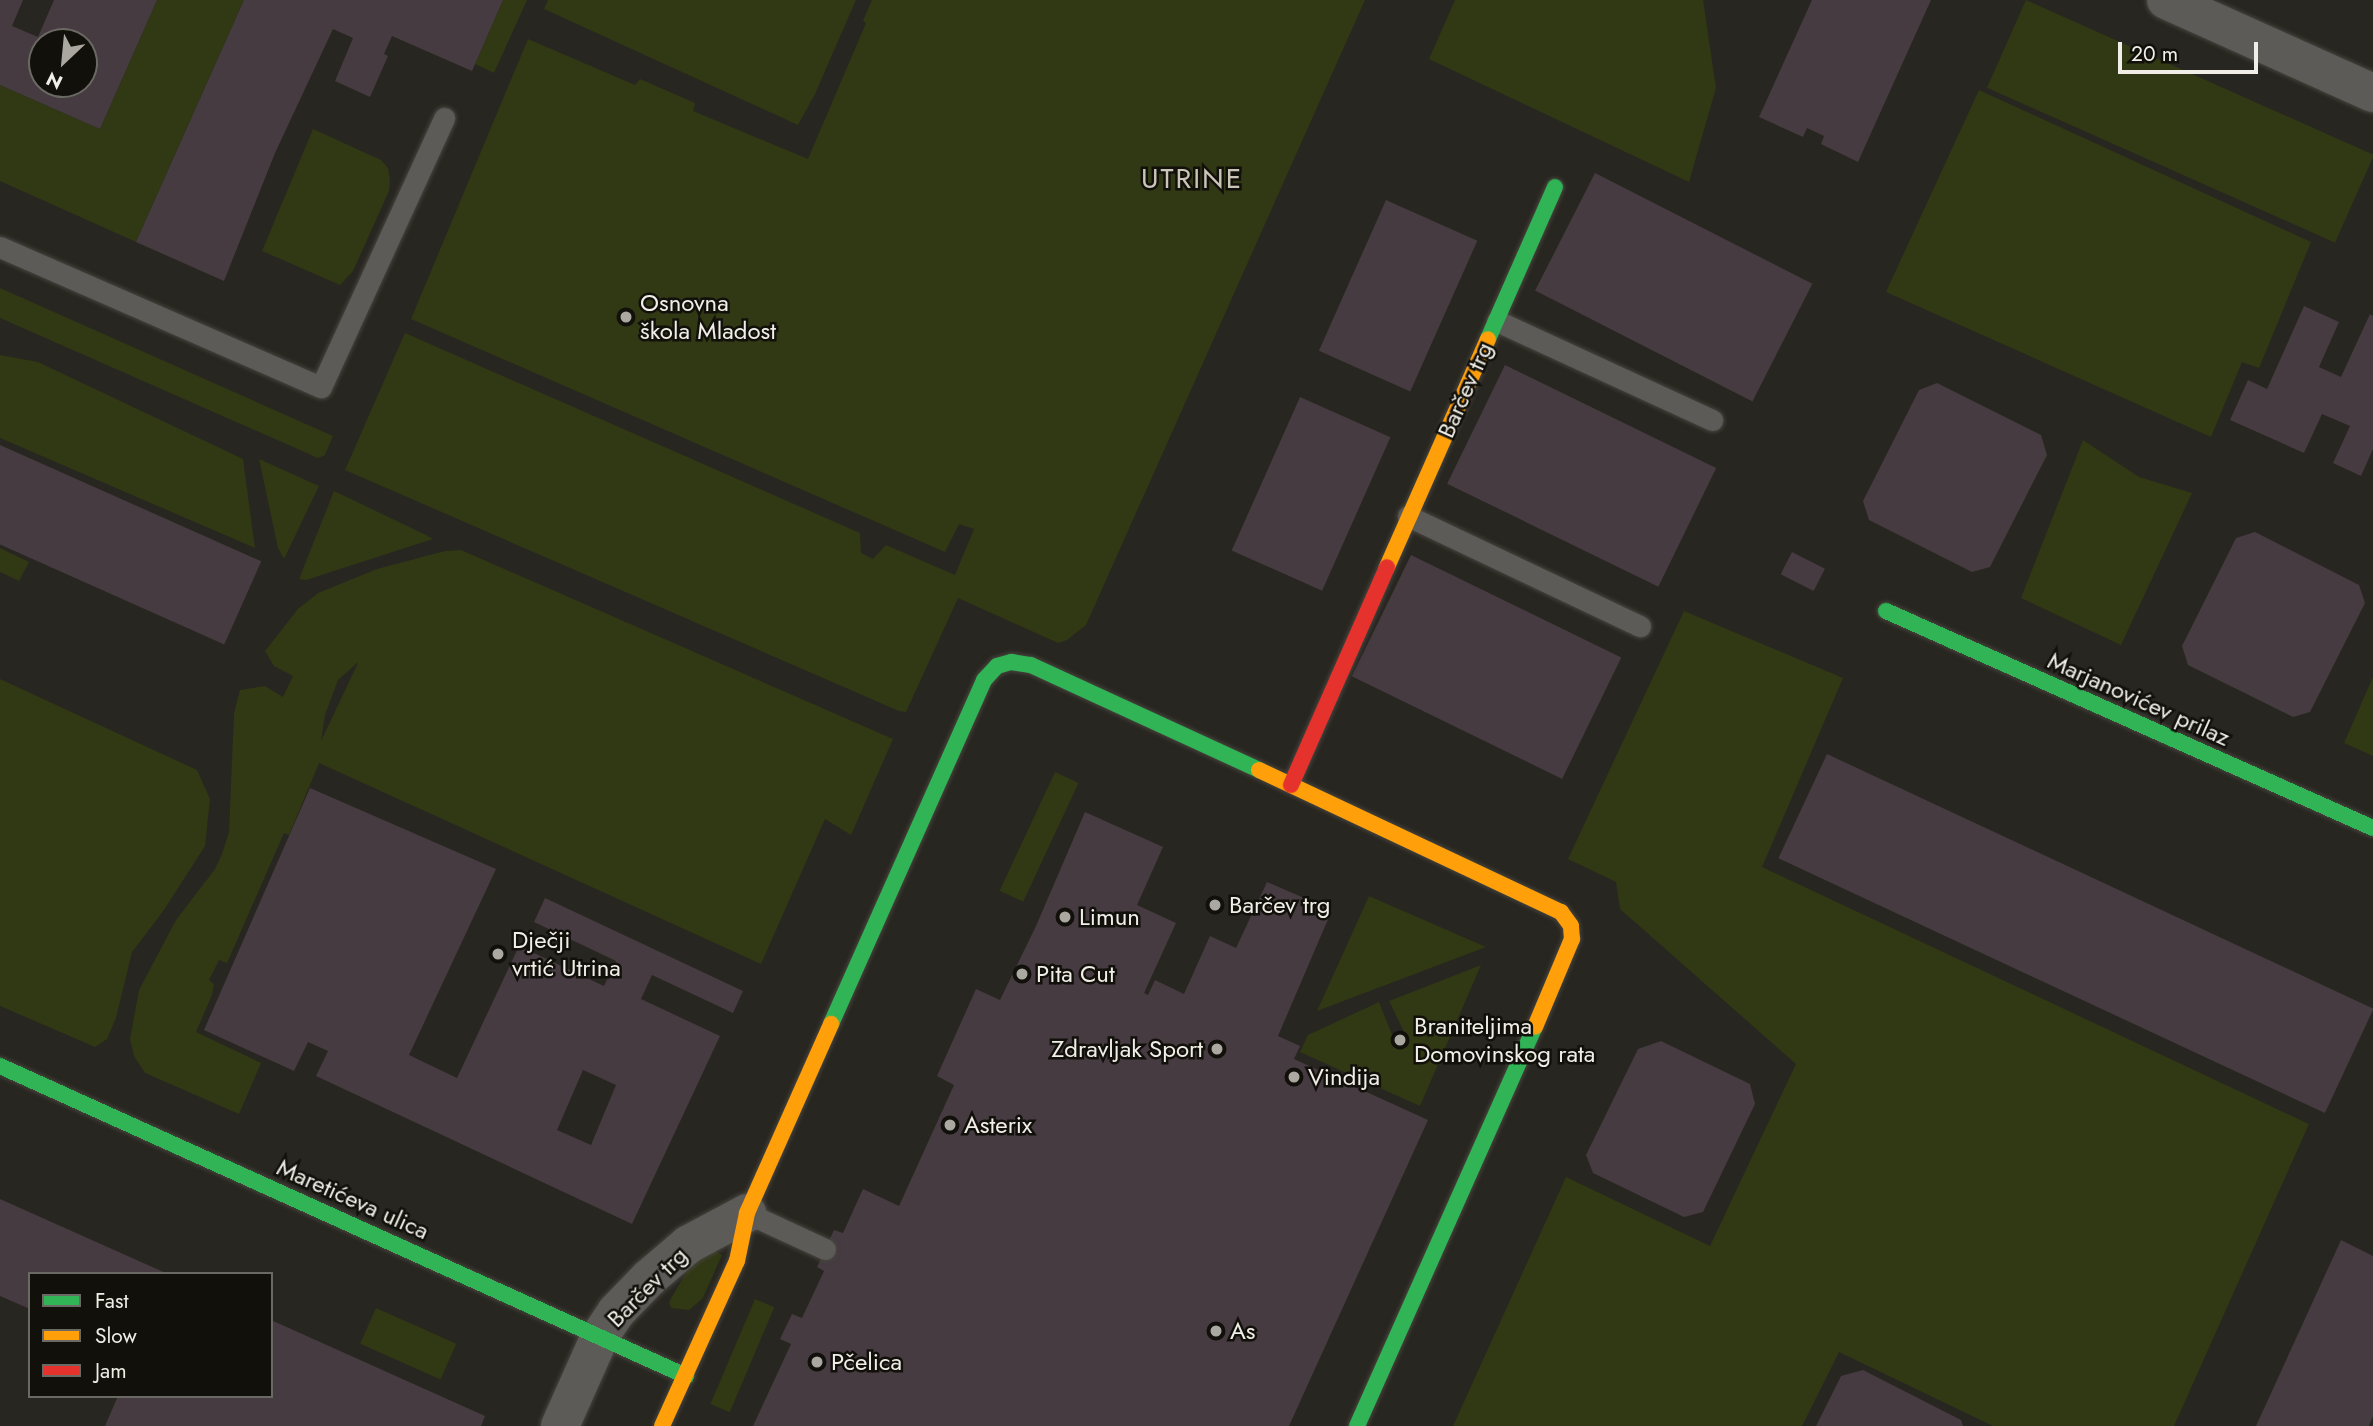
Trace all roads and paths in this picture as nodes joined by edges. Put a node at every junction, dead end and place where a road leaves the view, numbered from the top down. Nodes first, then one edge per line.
1 (2166, 0) edge
2 (2373, 93) edge
3 (444, 118) dead end
4 (1555, 187) dead end
5 (0, 247) edge
6 (1497, 321) junction
7 (1712, 420) dead end
8 (1408, 516) junction
9 (1886, 611) dead end
10 (1640, 626) dead end
11 (1291, 785) junction
12 (2373, 828) edge
13 (0, 1066) edge
14 (747, 1213) junction
15 (825, 1249) dead end
16 (600, 1336) junction
17 (686, 1376) junction
18 (560, 1426) edge
19 (662, 1426) edge
20 (1357, 1426) edge

1 - 2 street
3 - 5 lane
4 - 6 street, Barčev trg
6 - 7 lane
6 - 8 street, Barčev trg
8 - 10 lane
8 - 11 street, Barčev trg
9 - 12 street, Marjanovićev prilaz
11 - 14 street
11 - 20 street
13 - 16 street, Maretićeva ulica
14 - 15 lane
14 - 16 street, Barčev trg
14 - 17 street
16 - 17 street, Maretićeva ulica
16 - 18 street, Barčev trg
17 - 19 street

